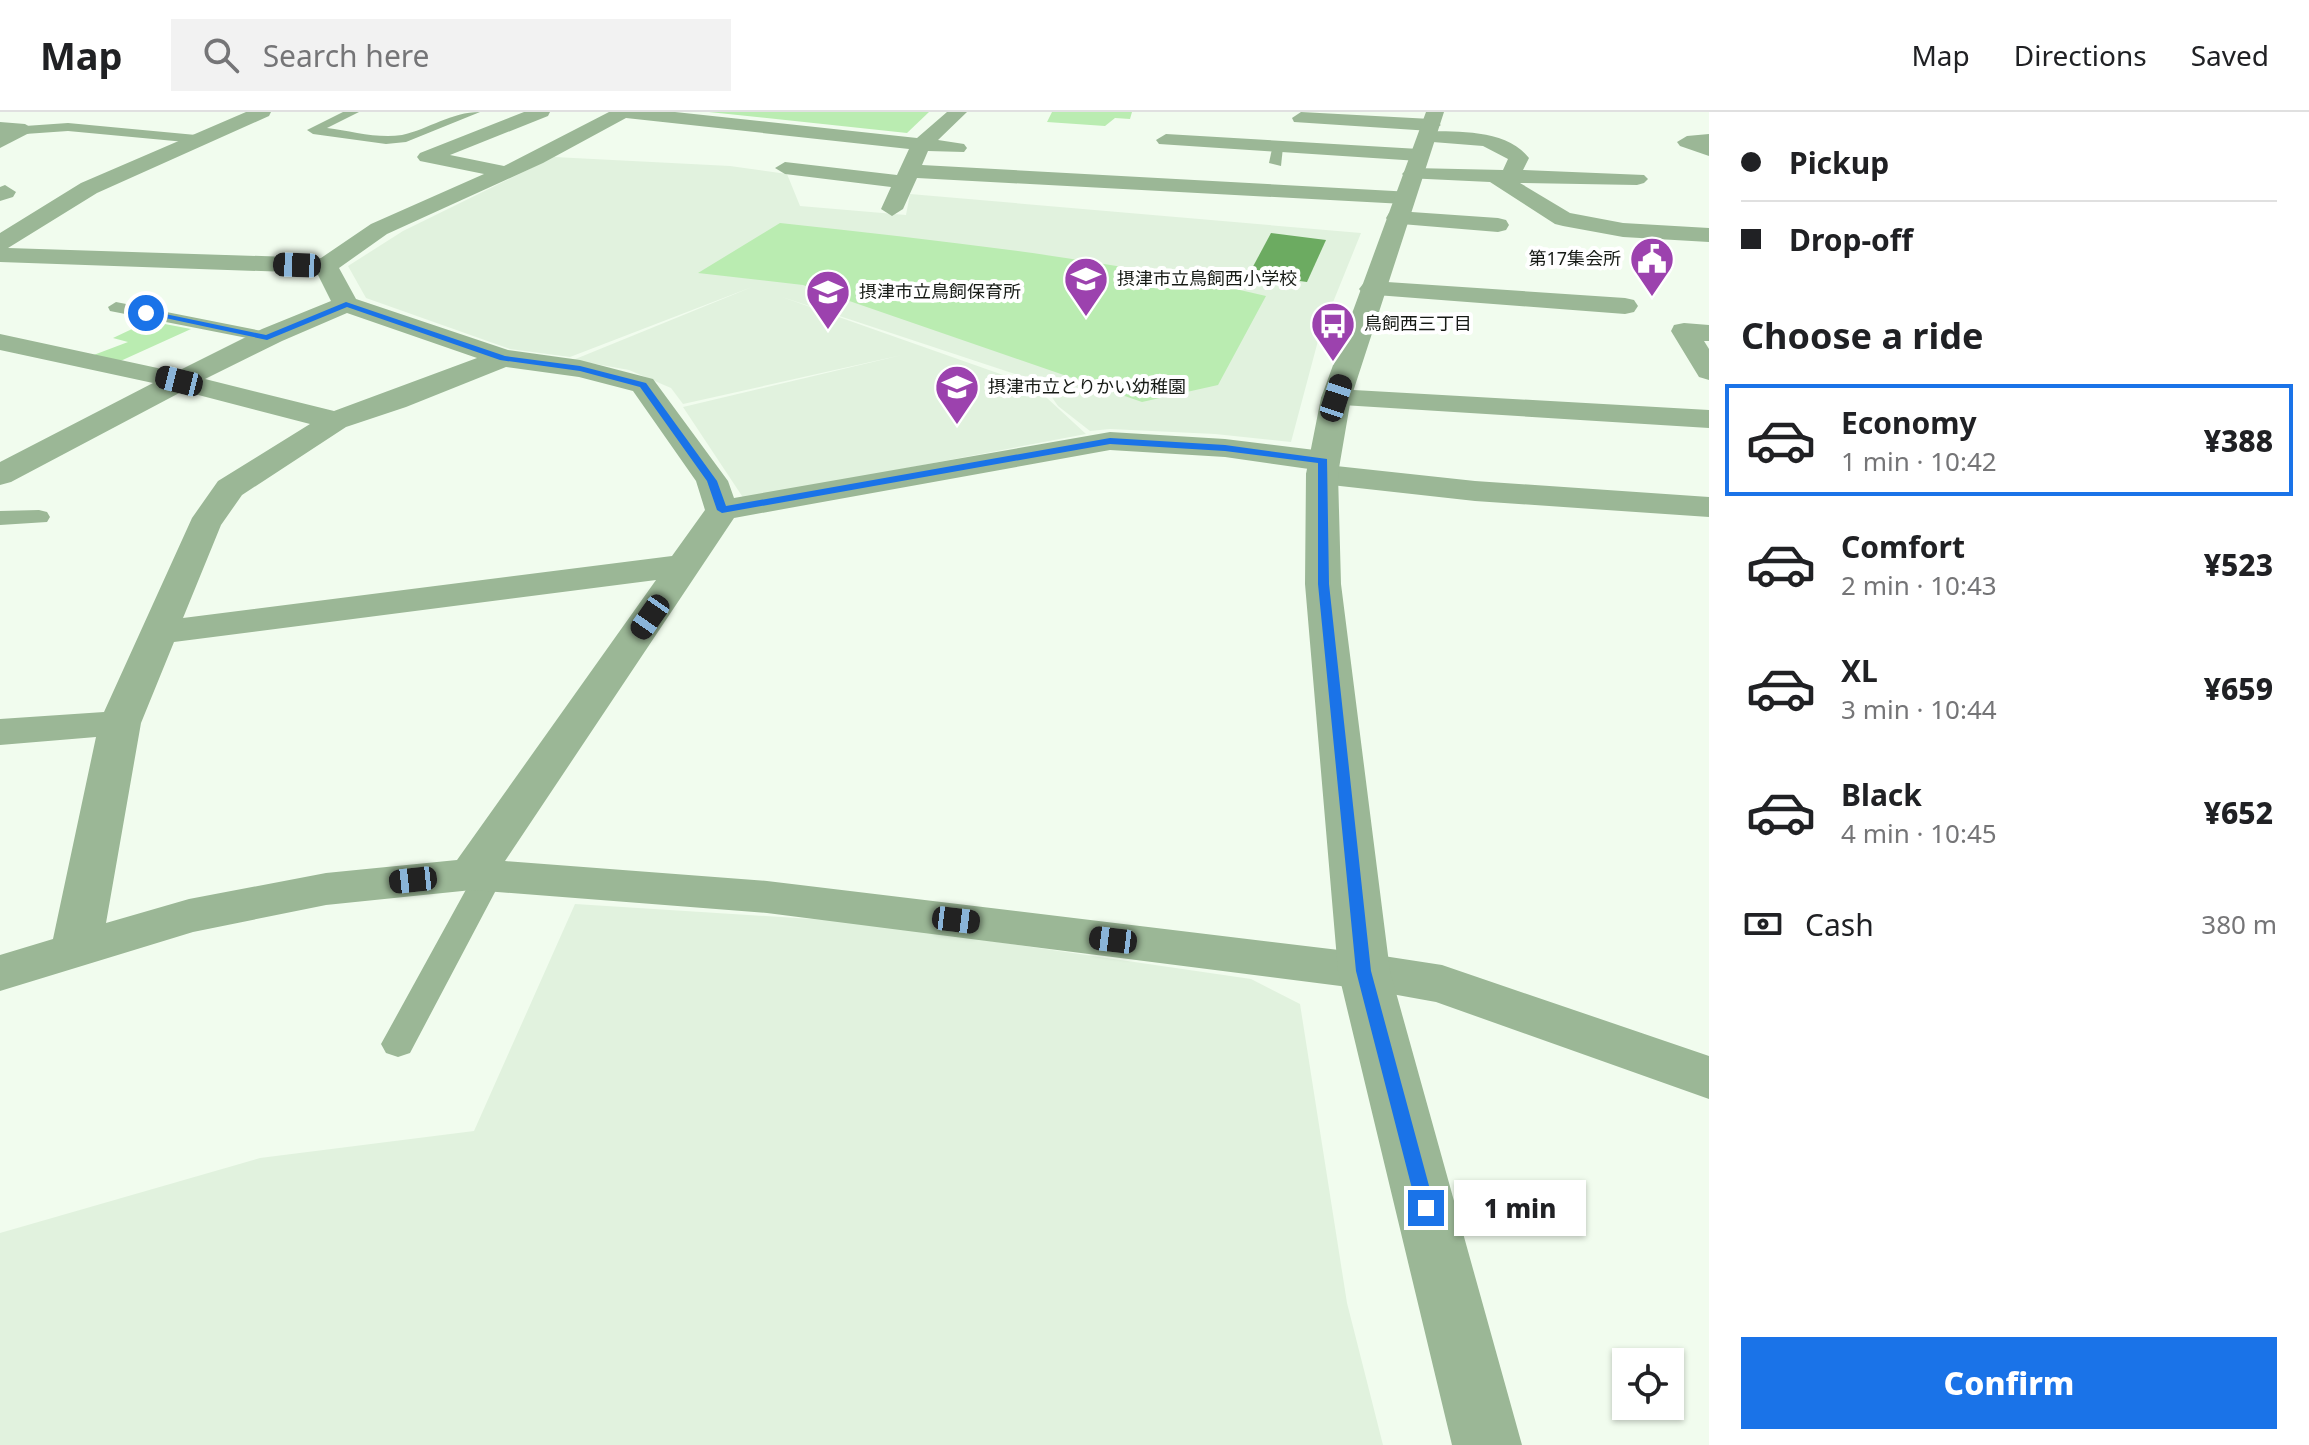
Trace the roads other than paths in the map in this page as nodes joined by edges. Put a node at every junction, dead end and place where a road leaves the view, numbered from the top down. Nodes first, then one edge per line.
1 (262, 112) edge
2 (353, 112) edge
3 (474, 112) edge
4 (541, 112) edge
5 (622, 112) edge
6 (958, 112) edge
7 (1277, 116) dead end
8 (0, 128) edge
9 (25, 130) junction
10 (196, 139) junction
11 (1709, 140) edge
12 (0, 142) edge
13 (1164, 144) dead end
14 (921, 145) junction
15 (1510, 149) junction
16 (980, 150) dead end
17 (1709, 150) edge
18 (1540, 151) dead end
19 (1418, 160) edge
20 (785, 168) dead end
21 (505, 172) junction
22 (906, 176) junction
23 (1502, 176) junction
24 (1637, 179) dead end
25 (892, 209) dead end
26 (1498, 225) dead end
27 (1709, 235) edge
28 (0, 243) edge
29 (0, 255) edge
30 (326, 266) junction
31 (1372, 289) junction
32 (346, 304) junction
33 (1625, 306) dead end
34 (116, 307) dead end
35 (1709, 333) edge
36 (267, 337) junction
37 (0, 342) edge
38 (503, 358) junction
39 (1709, 371) edge
40 (179, 381) junction
41 (1336, 398) junction
42 (1709, 419) edge
43 (335, 421) junction
44 (1322, 468) junction
45 (0, 475) edge
46 (1709, 507) edge
47 (722, 510) junction
48 (39, 517) dead end
49 (0, 518) edge
50 (686, 565) junction
51 (157, 633) junction
52 (120, 723) junction
53 (0, 732) edge
54 (480, 875) junction
55 (76, 949) junction
56 (1364, 971) junction
57 (0, 973) edge
58 (398, 1044) dead end
59 (1709, 1078) edge
60 (1487, 1445) edge

1 - 10 street
2 - 3 lane
4 - 21 street
5 - 14 street
5 - 21 street
6 - 14 street
7 - 19 street
8 - 9 street
9 - 10 lane
9 - 12 street
10 - 28 street
11 - 17 street
13 - 19 street
14 - 16 street
14 - 22 street
15 - 18 street
15 - 19 street
15 - 23 street
19 - 22 street
19 - 23 street
19 - 26 street
19 - 31 street
20 - 22 street
21 - 30 street
22 - 25 street
23 - 24 street
23 - 27 street
29 - 30 street
30 - 32 street
31 - 33 street
31 - 41 street
32 - 36 street
32 - 38 street
34 - 36 lane
35 - 39 street
36 - 40 street
37 - 40 street
38 - 43 street
38 - 47 street
40 - 43 street
40 - 45 street
41 - 42 street
41 - 44 street
43 - 51 street
44 - 46 street
44 - 47 street
44 - 56 street
47 - 50 street
48 - 49 lane
50 - 51 street
50 - 54 street
51 - 52 street
52 - 53 street
52 - 55 street
54 - 55 street
54 - 56 street
54 - 58 lane
55 - 57 street
56 - 59 street
56 - 60 street

